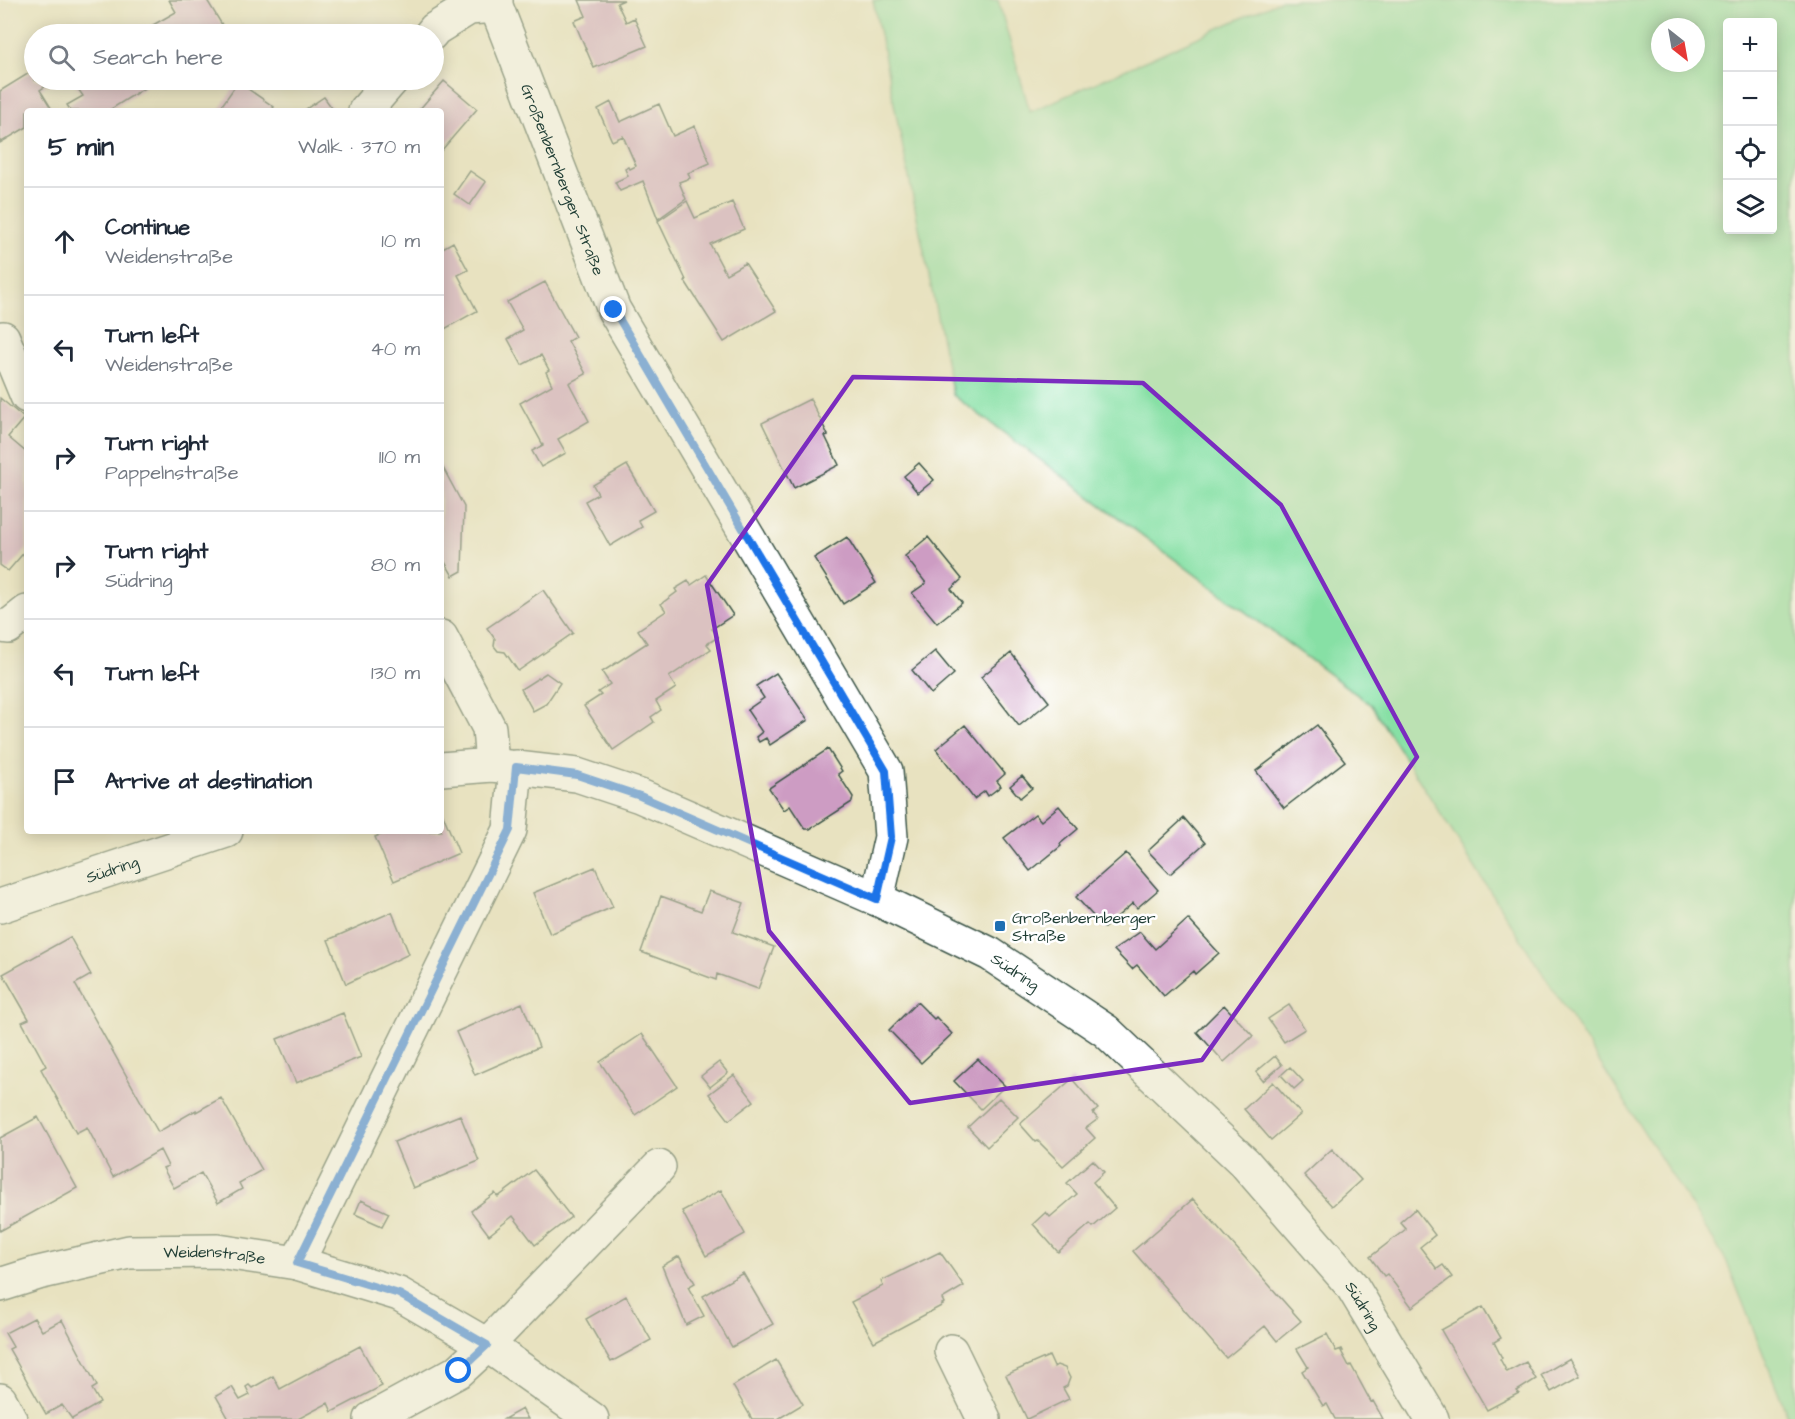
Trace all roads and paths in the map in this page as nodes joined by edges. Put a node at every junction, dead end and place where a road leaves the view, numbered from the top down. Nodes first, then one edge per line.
1 (496, 3) edge
2 (443, 24) edge
3 (383, 90) edge
4 (368, 108) edge
5 (10, 334) edge
6 (24, 385) edge
7 (24, 614) edge
8 (0, 626) edge
9 (444, 644) edge
10 (504, 766) junction
11 (444, 769) edge
12 (217, 834) edge
13 (877, 899) junction
14 (0, 906) edge
15 (659, 1167) dead end
16 (297, 1263) junction
17 (0, 1285) edge
18 (487, 1345) junction
19 (951, 1351) dead end
20 (0, 1400) edge
21 (10, 1419) edge
22 (371, 1419) edge
23 (592, 1419) edge
24 (984, 1419) edge
25 (1432, 1419) edge

1 - 2 street
1 - 13 street, Großenbernberger Straße
3 - 4 street
5 - 6 street
7 - 8 street
9 - 10 street
10 - 11 street, Südring
10 - 13 street, Südring
10 - 16 street
12 - 14 street, Südring
13 - 25 street, Südring
15 - 18 street
16 - 17 street, Weidenstraße
16 - 18 street, Weidenstraße
18 - 22 street
18 - 23 street, Weidenstraße
19 - 24 street
20 - 21 street

